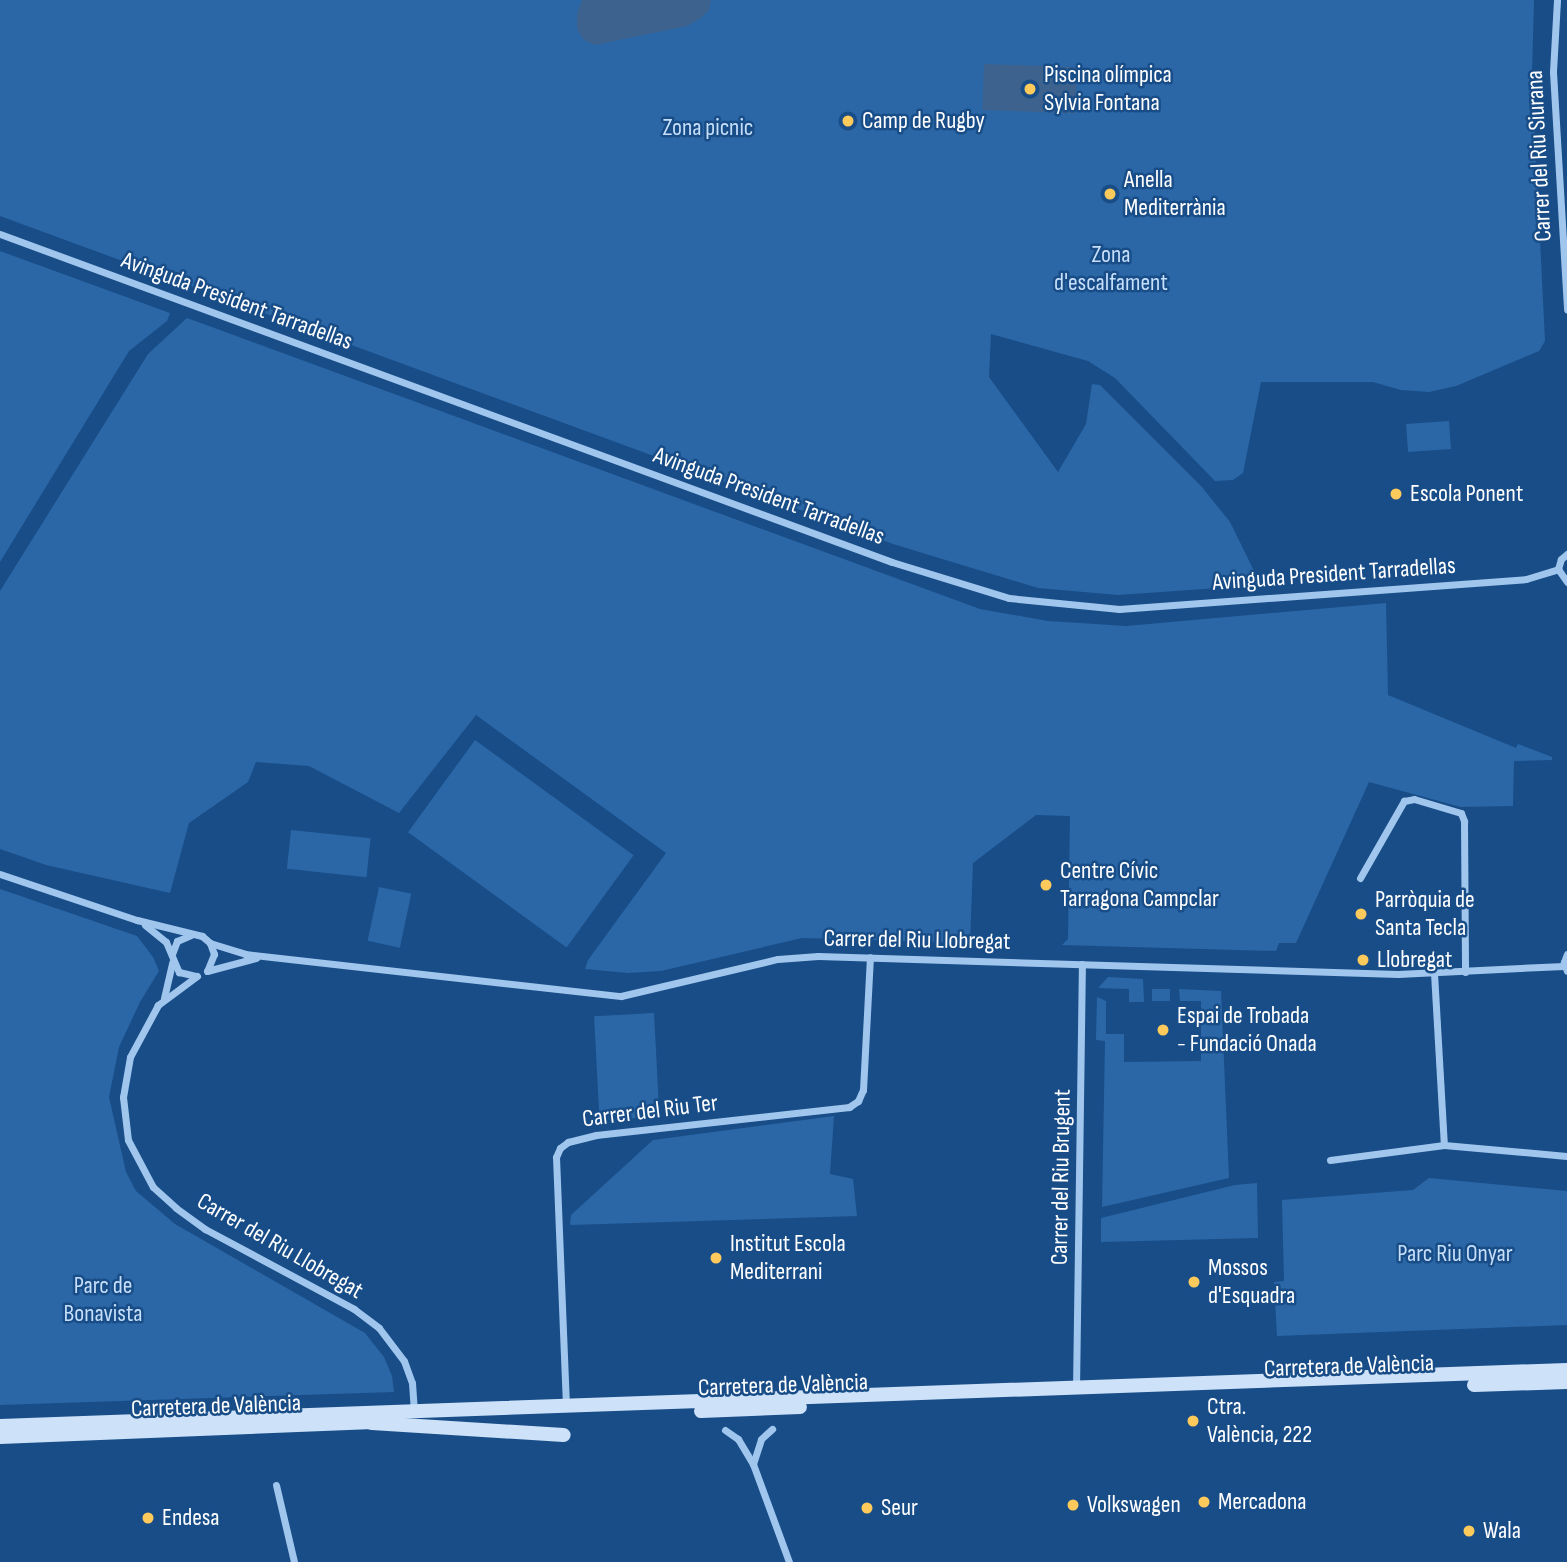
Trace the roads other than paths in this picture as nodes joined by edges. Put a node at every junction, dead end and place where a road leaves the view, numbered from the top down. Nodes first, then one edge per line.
1 (1557, 0) edge
2 (0, 234) edge
3 (1567, 310) edge
4 (1567, 554) edge
5 (1558, 569) junction
6 (1567, 582) edge
7 (0, 874) edge
8 (1360, 878) dead end
9 (136, 920) junction
10 (191, 934) junction
11 (210, 943) junction
12 (1567, 954) edge
13 (275, 956) junction
14 (870, 957) junction
15 (172, 958) junction
16 (1082, 964) junction
17 (1565, 968) edge
18 (208, 971) junction
19 (1465, 972) junction
20 (1434, 973) junction
21 (197, 976) junction
22 (163, 999) junction
23 (1444, 1145) junction
24 (1567, 1156) edge
25 (1330, 1160) dead end
26 (1567, 1370) edge
27 (1567, 1382) edge
28 (1076, 1389) junction
29 (566, 1406) junction
30 (414, 1411) junction
31 (370, 1422) junction
32 (0, 1426) edge
33 (772, 1429) dead end
34 (725, 1430) dead end
35 (564, 1435) dead end
36 (0, 1437) edge
37 (753, 1464) junction
38 (276, 1485) dead end
39 (295, 1562) edge
40 (789, 1562) edge

1 - 3 street, Carrer del Riu Siurana
2 - 5 street, Avinguda President Tarradellas
4 - 5 street
5 - 6 street
7 - 9 street
8 - 19 street
9 - 10 street
9 - 15 street
10 - 11 street
10 - 15 street
11 - 13 street, Carrer del Riu Llobregat
11 - 18 street
12 - 17 street
13 - 14 street, Carrer del Riu Llobregat
13 - 18 street, Carrer del Riu Llobregat
14 - 16 street, Carrer del Riu Llobregat
14 - 29 street, Carrer del Riu Ter
15 - 21 street
15 - 22 street, Carrer del Riu Llobregat
16 - 20 street, Carrer del Riu Llobregat
16 - 28 street, Carrer del Riu Brugent
17 - 19 street, Carrer del Riu Llobregat
18 - 21 street
19 - 20 street, Carrer del Riu Llobregat
20 - 23 street
21 - 22 street, Carrer del Riu Llobregat
22 - 30 street, Carrer del Riu Llobregat
23 - 24 street
23 - 25 street
26 - 28 main road, Carretera de València
27 - 31 main road, Carretera de València
28 - 29 main road, Carretera de València
29 - 30 main road, Carretera de València
30 - 32 main road, Carretera de València
31 - 35 main road
31 - 36 main road, Carretera de València
33 - 37 street
34 - 37 street
37 - 40 street
38 - 39 street

